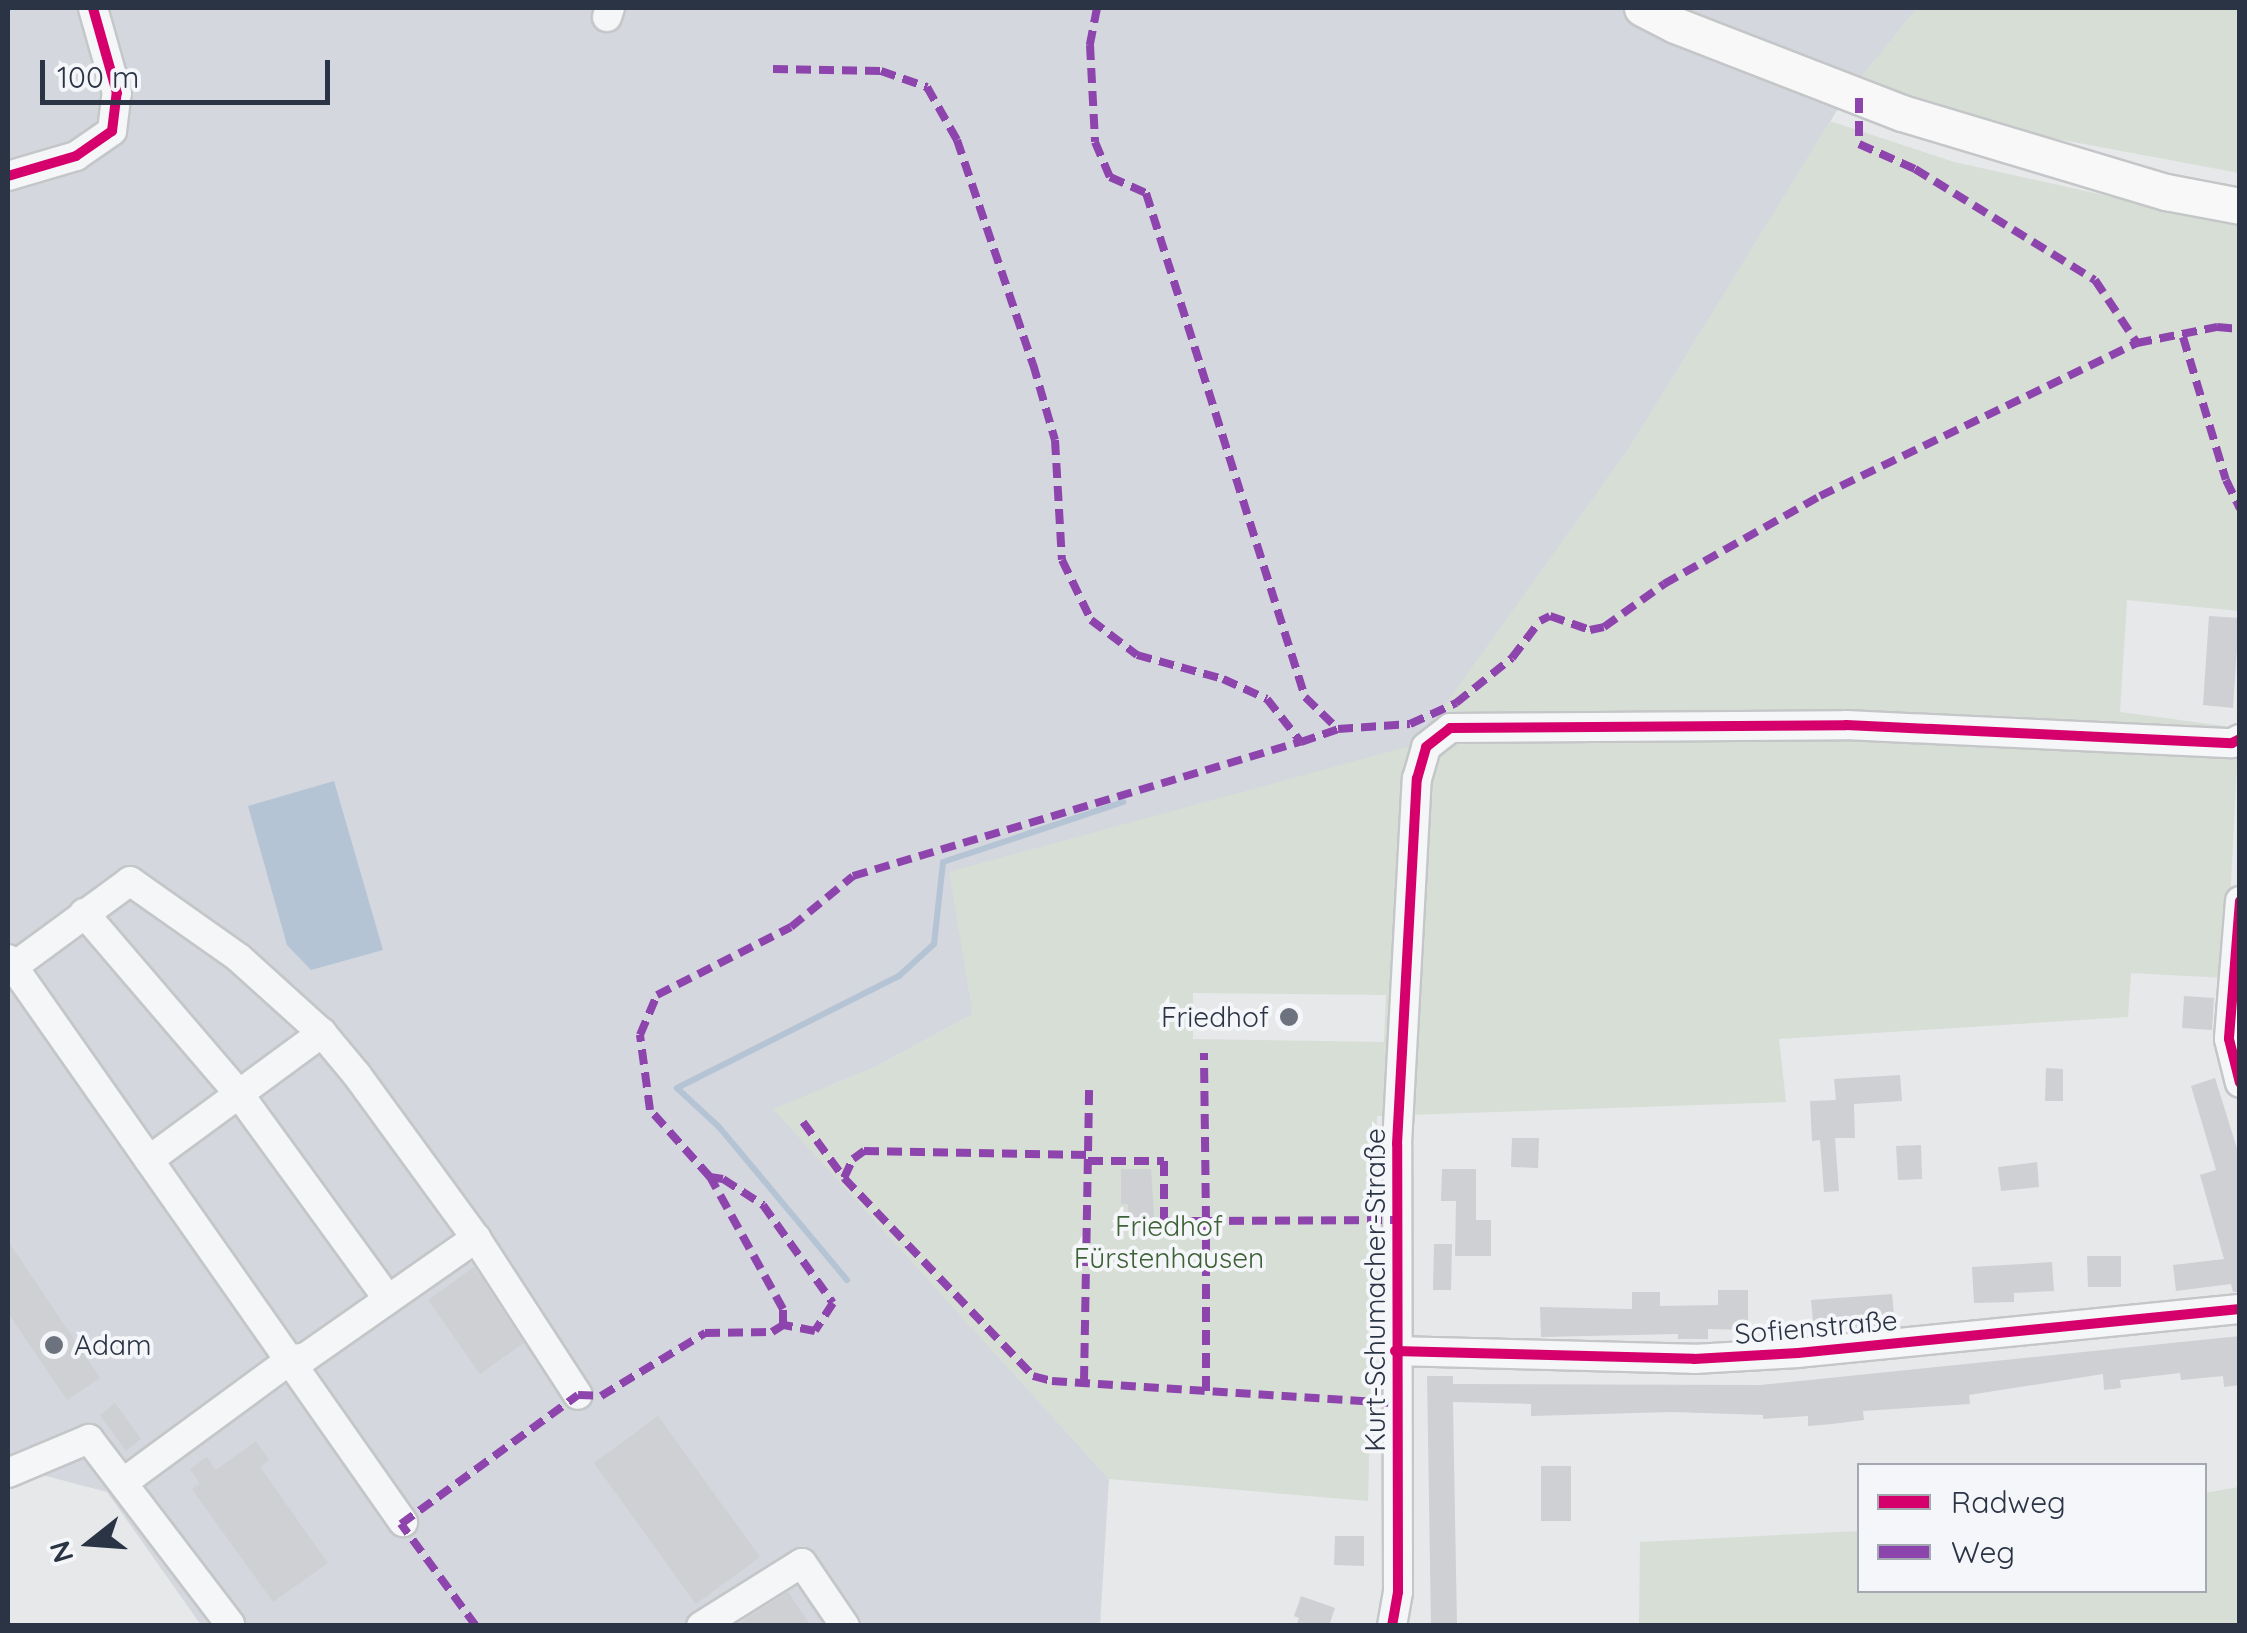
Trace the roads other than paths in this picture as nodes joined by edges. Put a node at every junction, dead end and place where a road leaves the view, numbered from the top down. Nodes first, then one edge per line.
1 (93, 8) edge
2 (1642, 8) edge
3 (8, 176) edge
4 (2240, 206) edge
5 (2240, 739) edge
6 (2240, 901) edge
7 (84, 913) junction
8 (10, 963) edge
9 (322, 1034) junction
10 (2238, 1070) edge
11 (239, 1094) junction
12 (149, 1160) junction
13 (476, 1238) junction
14 (388, 1299) junction
15 (2240, 1308) edge
16 (1395, 1352) junction
17 (290, 1360) junction
18 (578, 1395) dead end
19 (8, 1473) edge
20 (124, 1482) junction
21 (403, 1522) dead end
22 (230, 1624) edge
23 (700, 1626) edge
24 (844, 1626) edge
25 (1392, 1626) edge

1 - 3 street
2 - 4 main road
5 - 16 street, Kurt-Schumacher-Straße
6 - 10 street
7 - 8 street
7 - 9 street
7 - 11 street
8 - 12 street
9 - 11 street
9 - 13 street
11 - 12 street
11 - 14 street
12 - 17 street
13 - 14 street
13 - 18 street
14 - 17 street
15 - 16 street, Sofienstraße
16 - 25 street, Kurt-Schumacher-Straße
17 - 20 street
17 - 21 street
19 - 20 street
20 - 22 street
23 - 24 street

